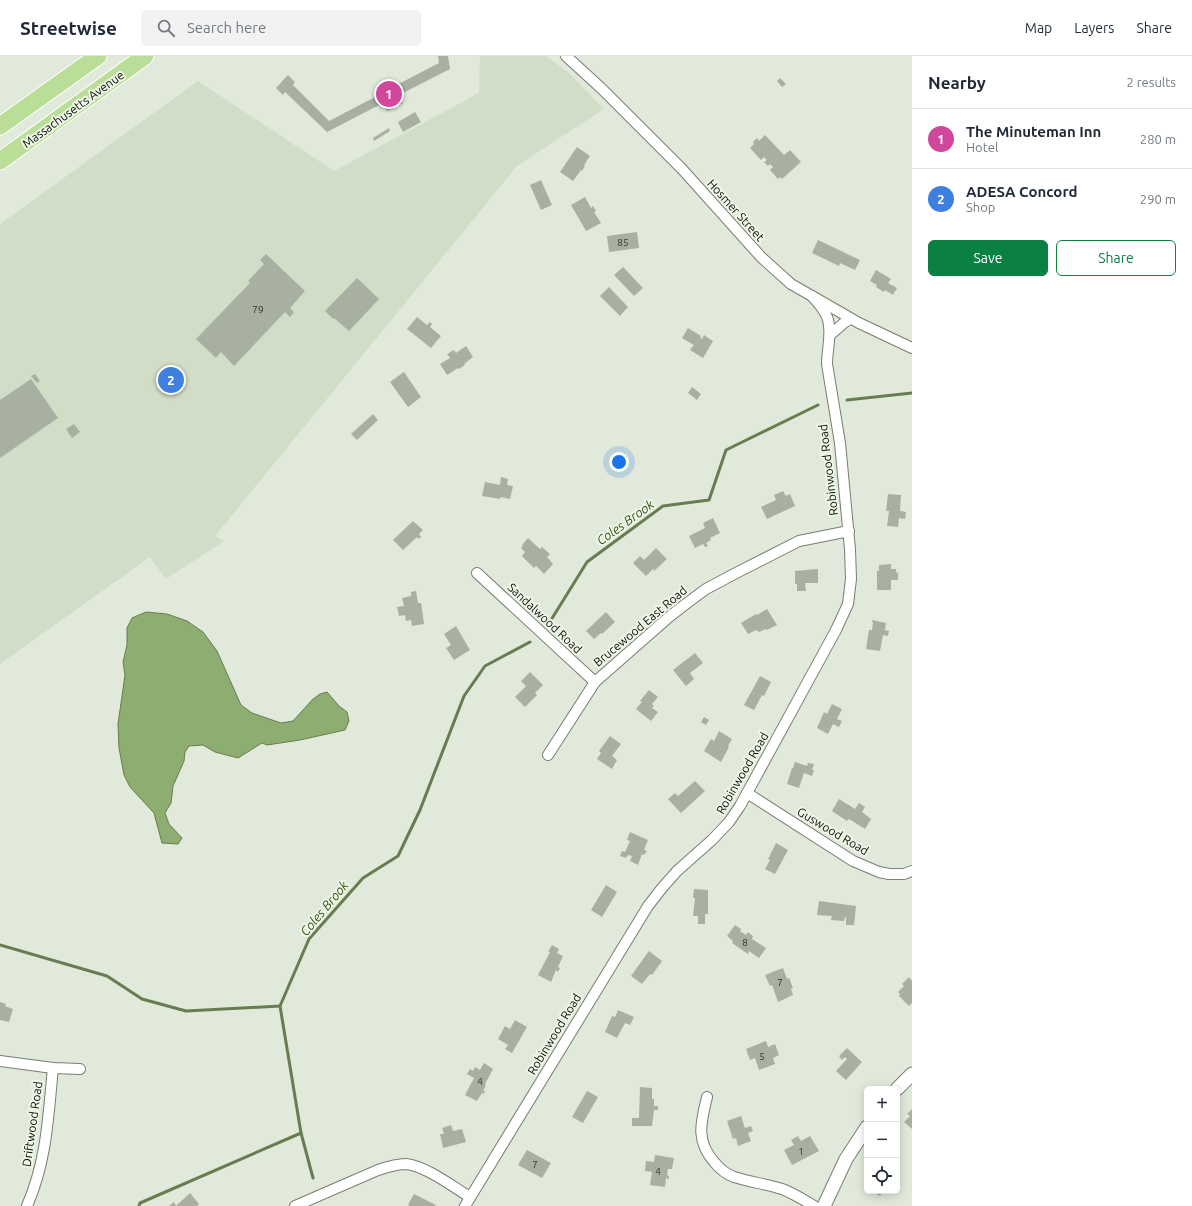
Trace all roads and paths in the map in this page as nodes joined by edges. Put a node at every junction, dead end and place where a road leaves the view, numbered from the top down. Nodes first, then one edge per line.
1 (98, 56) edge
2 (145, 56) edge
3 (566, 56) edge
4 (0, 126) edge
5 (0, 161) edge
6 (812, 296) junction
7 (851, 319) junction
8 (830, 336) junction
9 (912, 348) edge
10 (848, 531) junction
11 (477, 573) dead end
12 (595, 682) junction
13 (548, 755) dead end
14 (747, 793) junction
15 (912, 872) edge
16 (0, 1060) edge
17 (53, 1068) junction
18 (80, 1068) dead end
19 (912, 1074) edge
20 (900, 1086) edge
21 (708, 1097) dead end
22 (864, 1132) edge
23 (467, 1202) edge
24 (27, 1206) edge
25 (295, 1206) edge
26 (814, 1206) edge
27 (824, 1206) edge

1 - 4 highway
2 - 5 highway, Massachusetts Avenue
3 - 6 street, Hosmer Street
6 - 7 street, Hosmer Street
6 - 8 street, Robinwood Road
7 - 8 street
7 - 9 street, Hosmer Street
8 - 10 street, Robinwood Road
10 - 12 street, Brucewood East Road
10 - 14 street, Robinwood Road
11 - 12 street, Sandalwood Road
12 - 13 street, Brucewood East Road
14 - 15 street, Guswood Road
14 - 23 street, Robinwood Road
16 - 17 street
17 - 18 street
17 - 24 street, Driftwood Road
19 - 20 street
21 - 26 street
22 - 27 street
23 - 25 street

